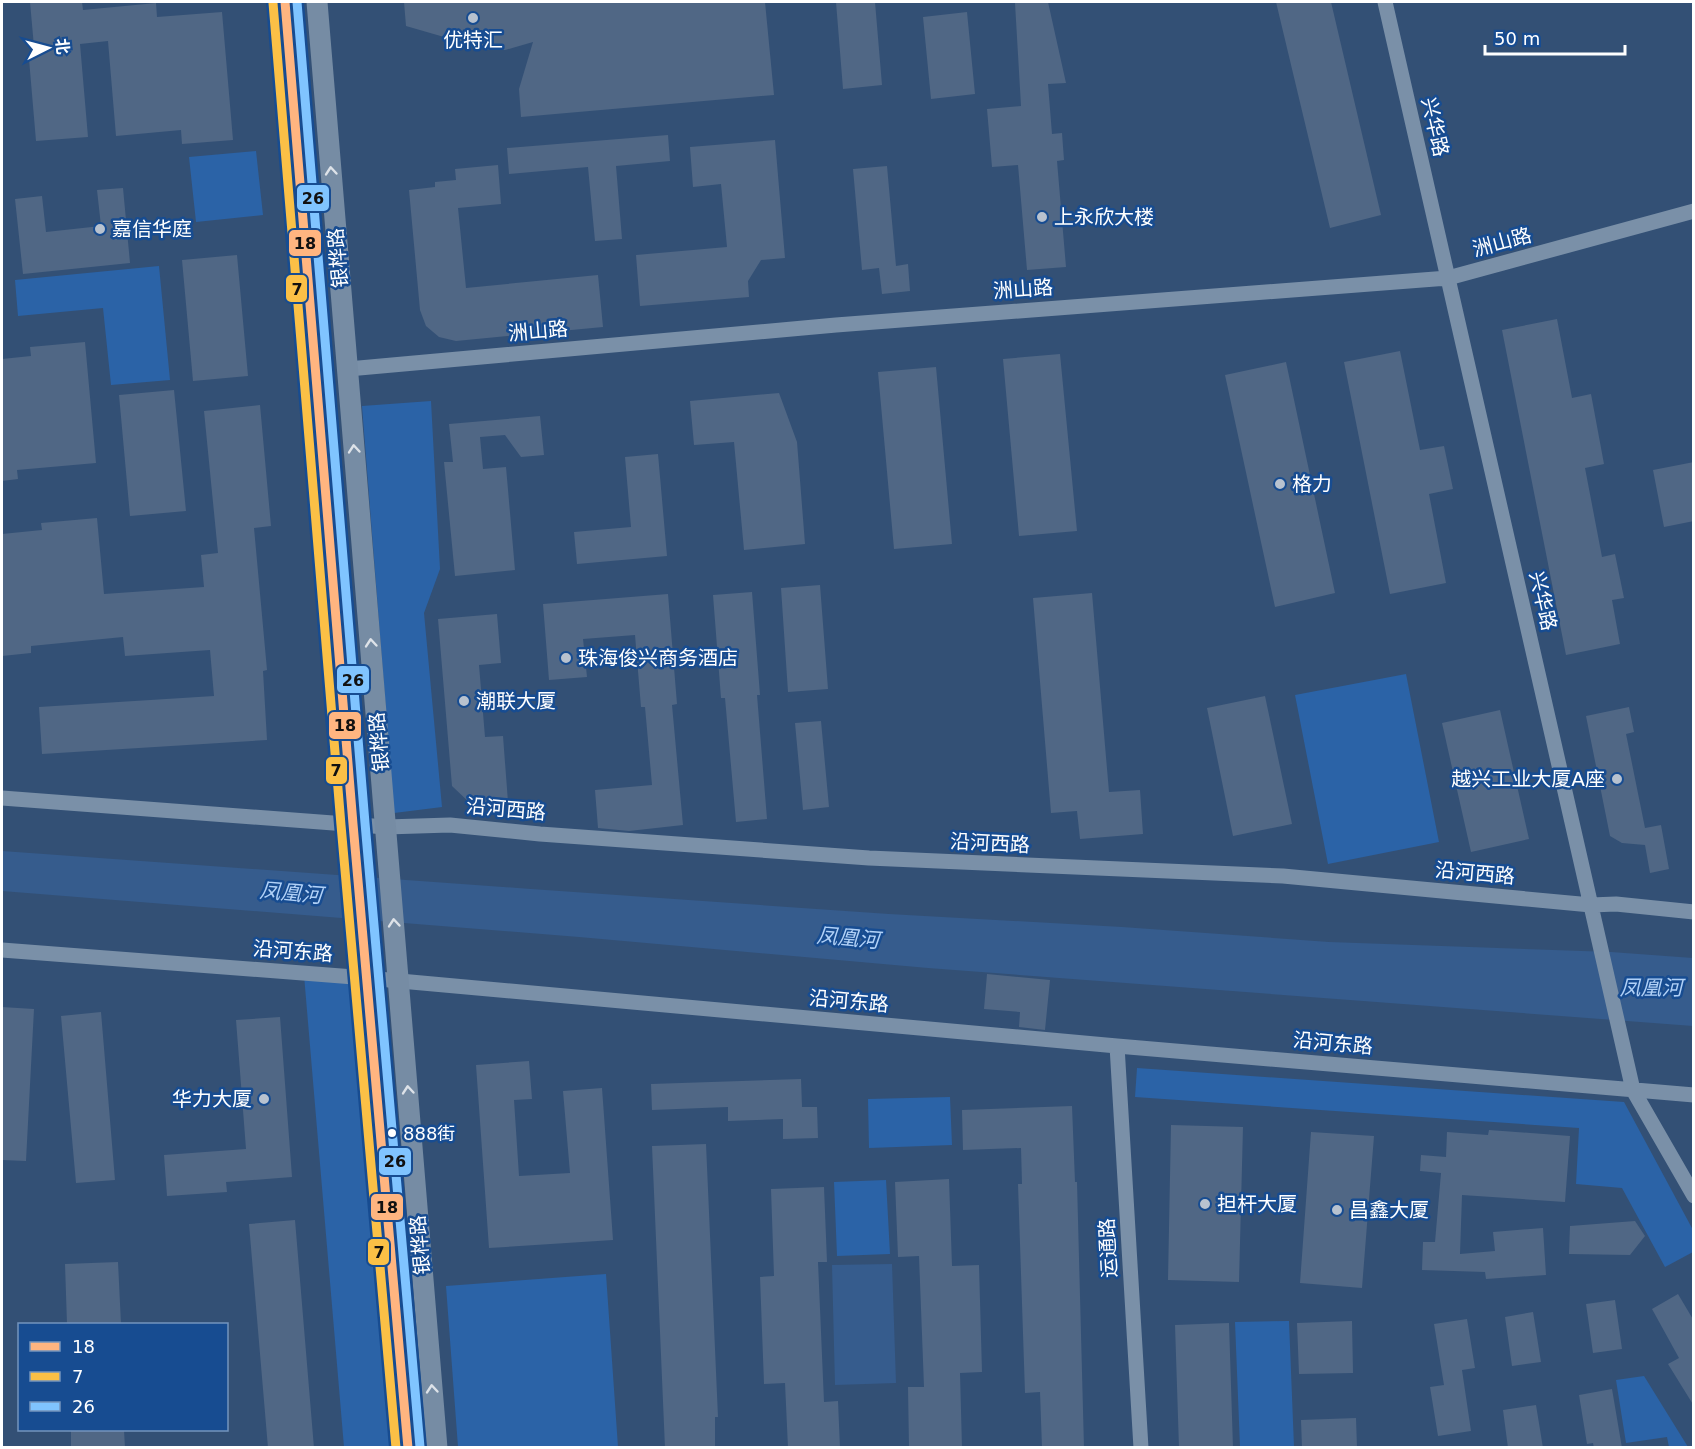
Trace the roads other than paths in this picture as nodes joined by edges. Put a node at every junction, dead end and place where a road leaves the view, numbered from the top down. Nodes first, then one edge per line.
1 (285, 2) edge
2 (317, 2) edge
3 (1385, 2) edge
4 (1694, 211) edge
5 (1448, 278) junction
6 (348, 369) junction
7 (2, 798) edge
8 (353, 824) junction
9 (386, 827) junction
10 (1591, 905) junction
11 (1694, 912) edge
12 (2, 950) edge
13 (367, 978) junction
14 (399, 982) junction
15 (1117, 1046) junction
16 (1633, 1090) junction
17 (1694, 1095) edge
18 (1694, 1196) edge
19 (408, 1448) edge
20 (437, 1448) edge
21 (1141, 1448) edge

1 - 8 main road, 银桦路
6 -> 2 main road, 银桦路
3 - 5 street, 兴华路
4 - 5 street, 洲山路
5 - 6 street, 洲山路
5 - 10 street, 兴华路
9 -> 6 main road, 银桦路
7 - 8 street
8 - 9 street, 沿河西路
8 - 13 main road, 银桦路
9 - 10 street, 沿河西路
14 -> 9 main road, 银桦路
10 - 11 street, 沿河西路
10 - 16 street, 兴华路
12 - 13 street, 沿河东路
13 - 14 street, 沿河东路
13 - 19 main road, 银桦路
14 - 15 street, 沿河东路
20 -> 14 main road, 银桦路
15 - 16 street, 沿河东路
15 - 21 street, 运通路
16 - 17 street, 沿河东路
16 - 18 street, 兴华路

